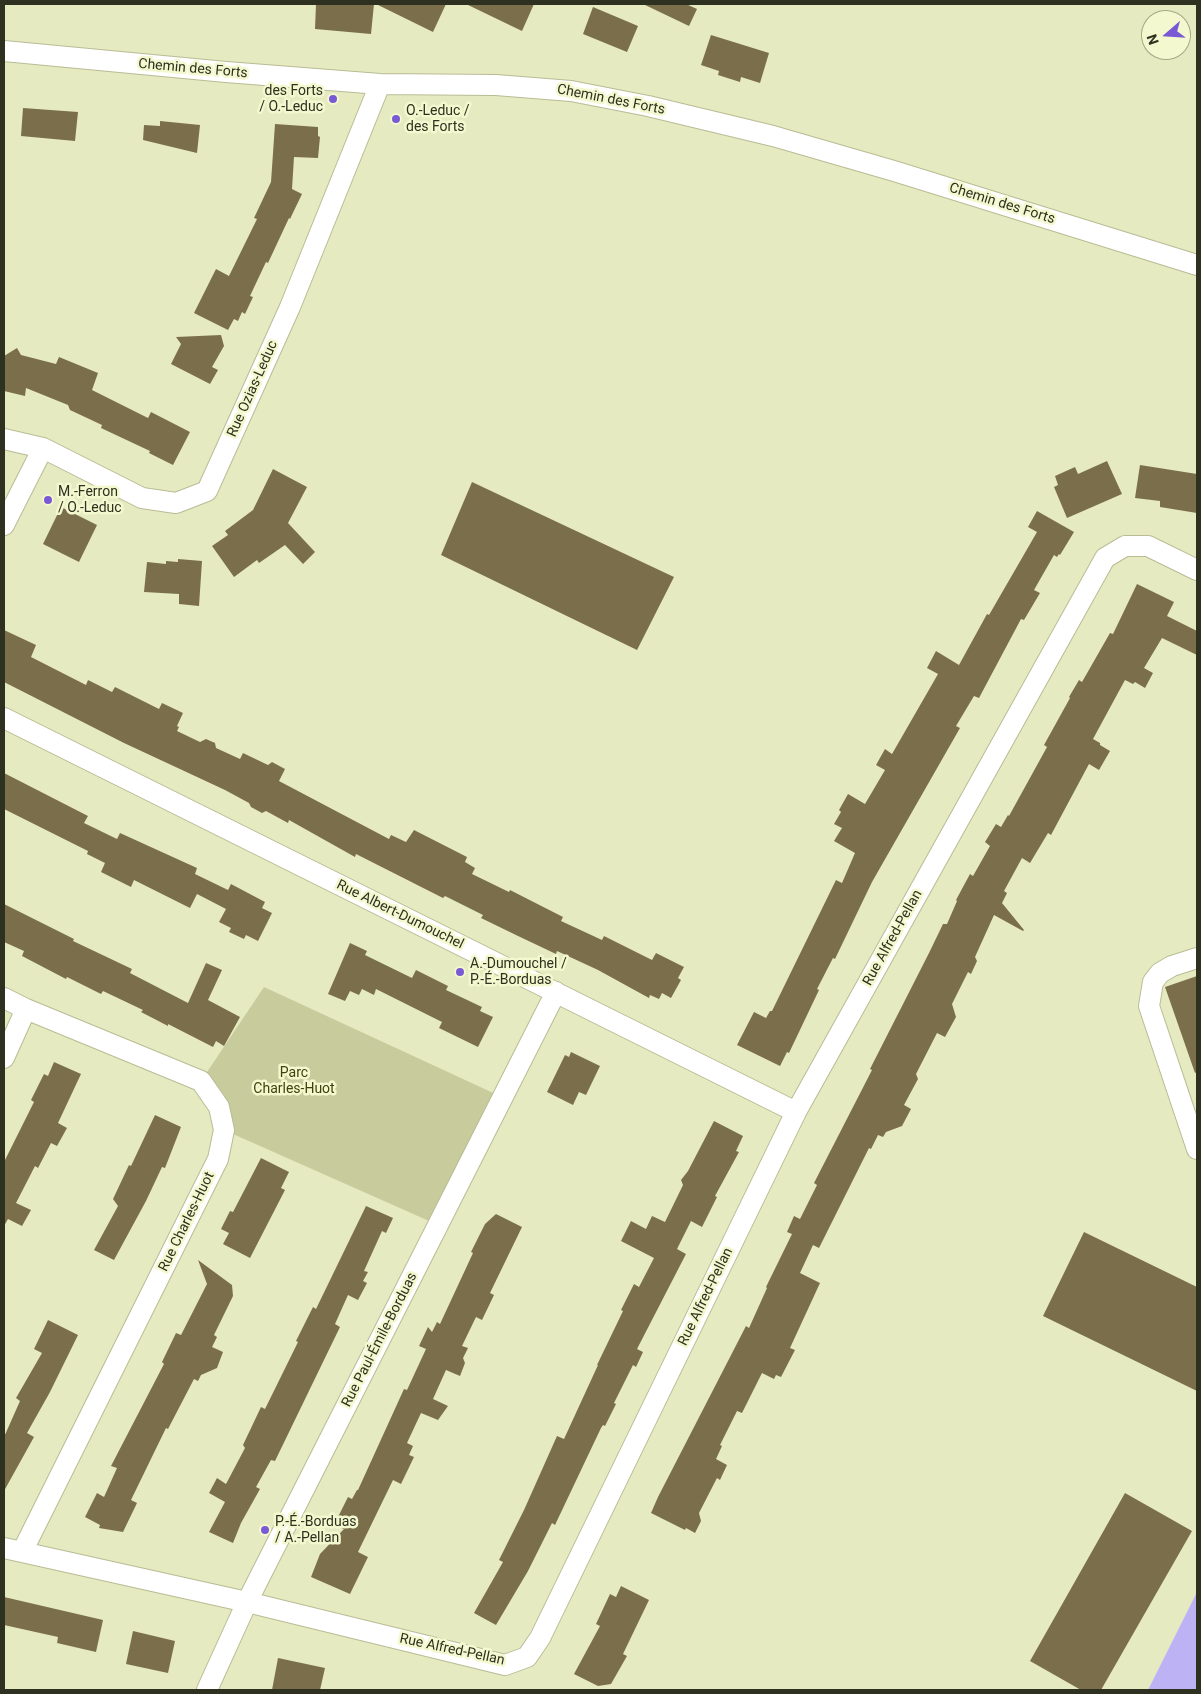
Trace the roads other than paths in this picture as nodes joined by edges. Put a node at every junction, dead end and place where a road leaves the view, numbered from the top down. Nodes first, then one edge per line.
1 (4, 51) edge
2 (380, 84) junction
3 (1197, 266) edge
4 (4, 439) edge
5 (43, 448) junction
6 (4, 525) edge
7 (1197, 570) edge
8 (4, 718) edge
9 (1197, 958) edge
10 (556, 992) junction
11 (4, 998) edge
12 (26, 1009) junction
13 (4, 1058) edge
14 (796, 1112) junction
15 (1197, 1149) edge
16 (13, 1550) edge
17 (247, 1602) junction
18 (207, 1690) edge

1 - 2 street, Chemin des Forts
2 - 3 street, Chemin des Forts
2 - 5 street, Rue Ozias-Leduc
4 - 5 street, Rue Ozias-Leduc
5 - 6 street
7 - 14 street, Rue Alfred-Pellan
8 - 10 street, Rue Albert-Dumouchel
9 - 15 street
10 - 14 street, Rue Albert-Dumouchel
10 - 17 street, Rue Paul-Émile-Borduas
11 - 12 street, Rue Charles-Huot
12 - 13 street
12 - 16 street, Rue Charles-Huot
14 - 17 street, Rue Alfred-Pellan
16 - 17 street, Rue Alfred-Pellan
17 - 18 street, Rue Paul-Émile-Borduas

